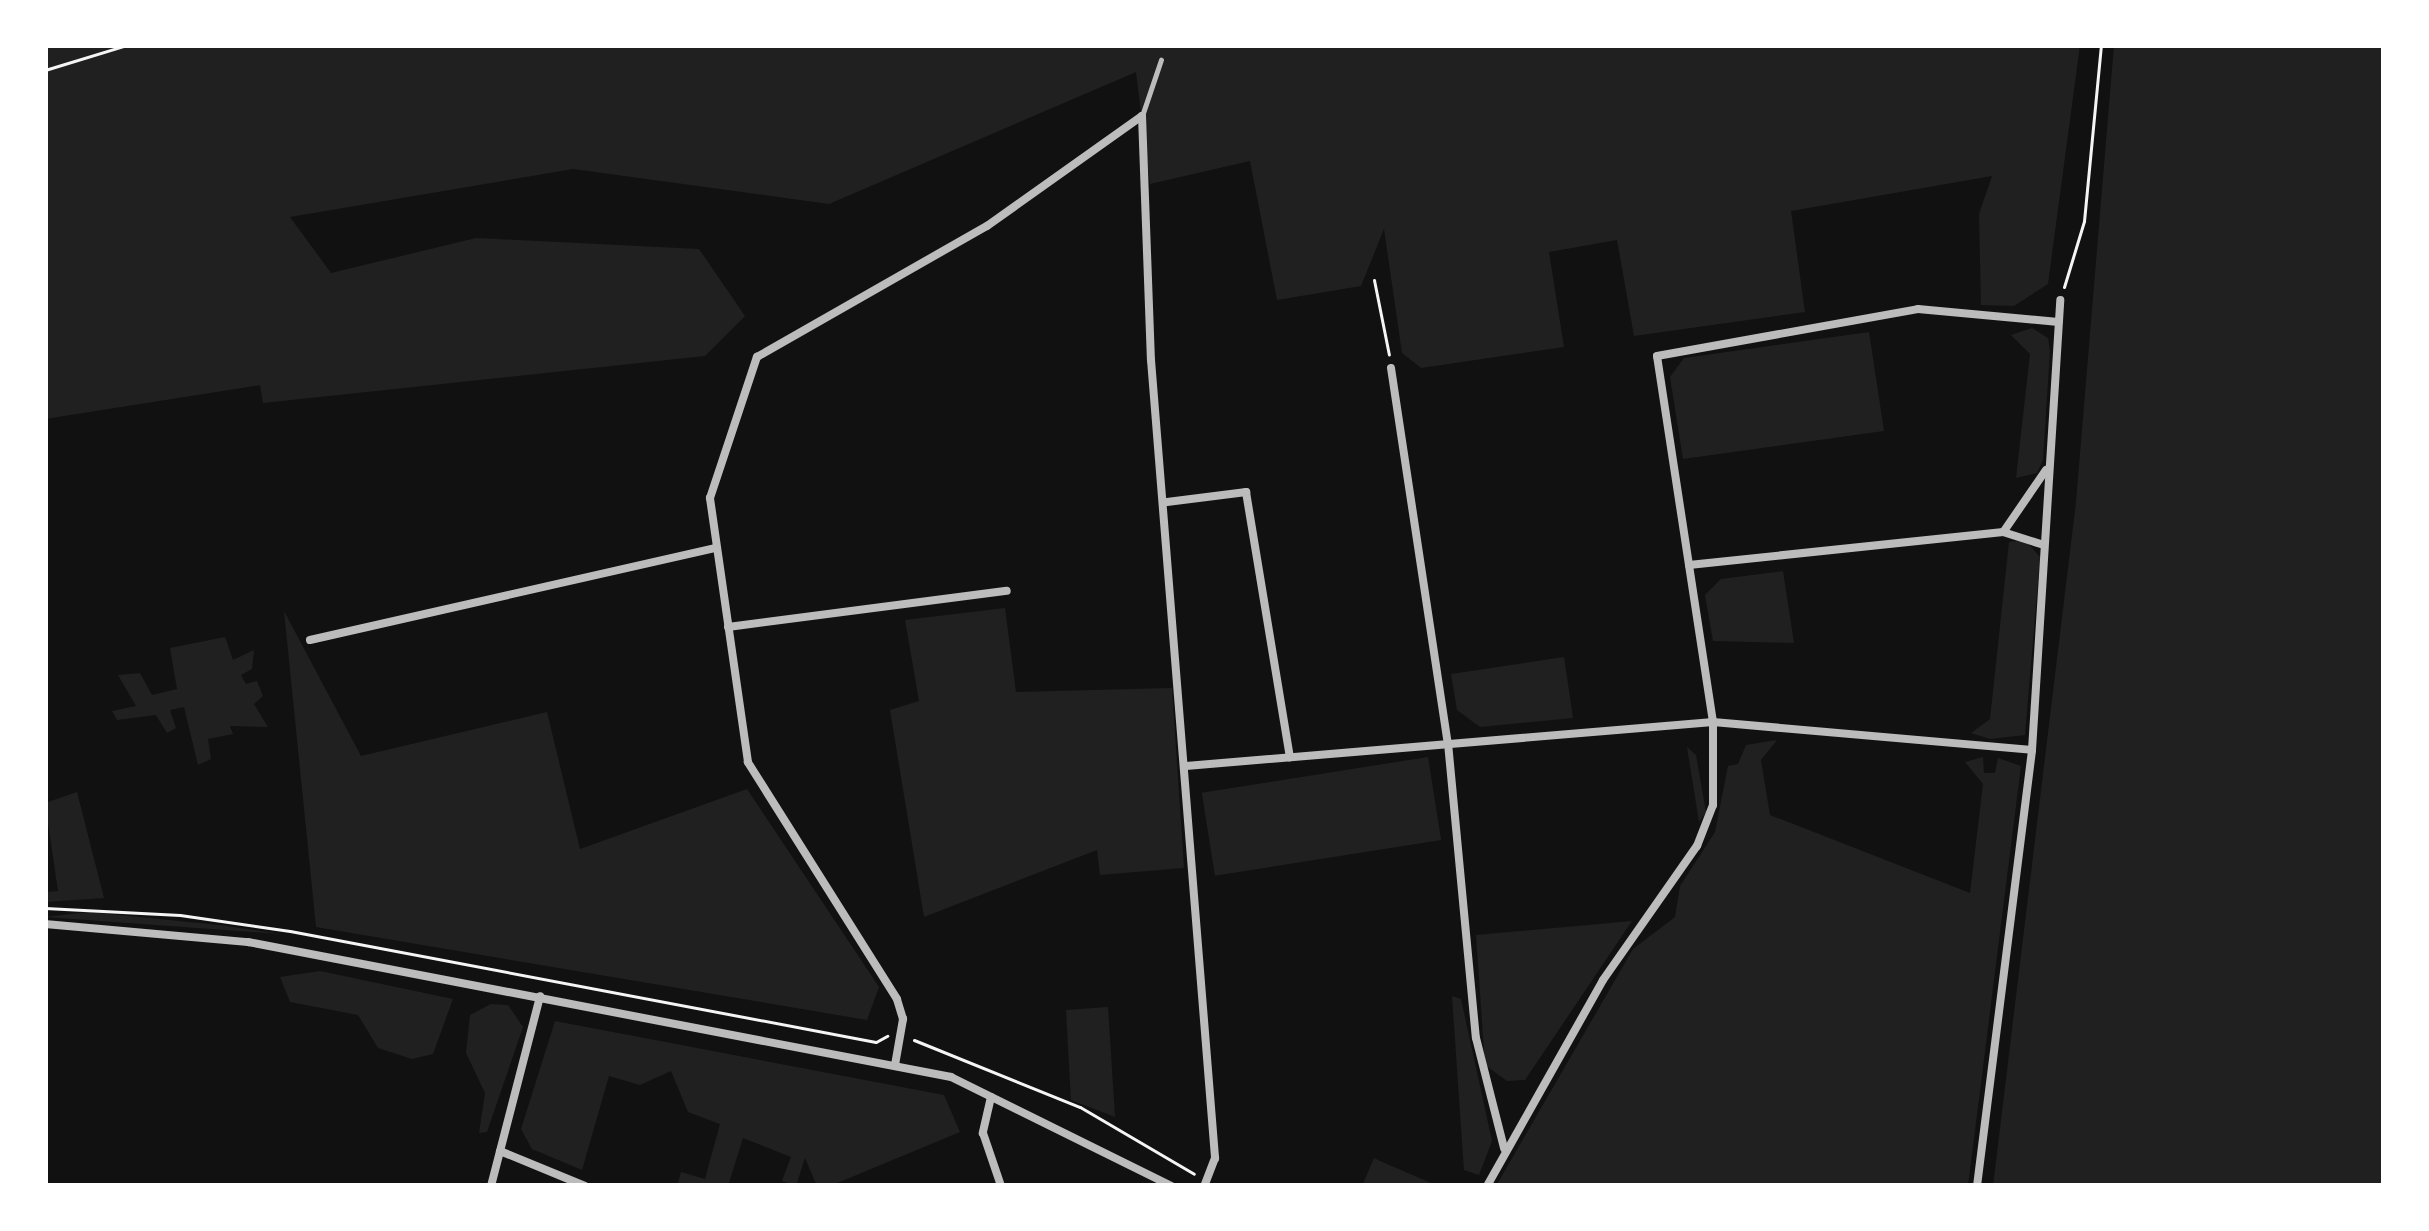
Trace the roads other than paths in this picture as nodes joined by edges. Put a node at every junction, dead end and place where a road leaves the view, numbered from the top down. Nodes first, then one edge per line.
1 (1162, 60) dead end
2 (1142, 116) junction
3 (2060, 300) road end
4 (2058, 322) junction
5 (1391, 368) road end
6 (2050, 458) junction
7 (1167, 502) junction
8 (2002, 532) junction
9 (2045, 545) junction
10 (715, 548) junction
11 (1689, 565) junction
12 (1007, 591) dead end
13 (728, 627) junction
14 (310, 640) dead end
15 (1714, 722) junction
16 (1448, 743) junction
17 (2032, 750) junction
18 (1290, 757) junction
19 (1186, 766) junction
20 (45, 924) edge
21 (540, 995) junction
22 (895, 1065) junction
23 (991, 1096) junction
24 (1504, 1148) junction
25 (500, 1150) junction
26 (490, 1186) edge
27 (585, 1186) edge
28 (1001, 1186) edge
29 (1172, 1186) edge
30 (1204, 1186) edge
31 (1487, 1186) edge
32 (1977, 1186) edge

1 - 2 lane
2 - 7 street
2 - 10 street
3 - 4 street
4 - 6 street
4 - 11 street
5 - 16 street
6 - 8 street
6 - 9 street
7 - 18 street
7 - 19 street
8 - 9 street
8 - 11 street
9 - 17 street
10 - 13 street
10 - 14 street
11 - 15 street
12 - 13 street
13 - 22 street
15 - 16 street
15 - 17 street
15 - 24 street
16 - 18 street
16 - 24 street
17 - 32 street
18 - 19 street
19 - 30 street
20 - 21 street
21 - 22 street
21 - 25 street
22 - 23 street
23 - 28 street
23 - 29 street
24 - 31 street
25 - 26 street
25 - 27 street

